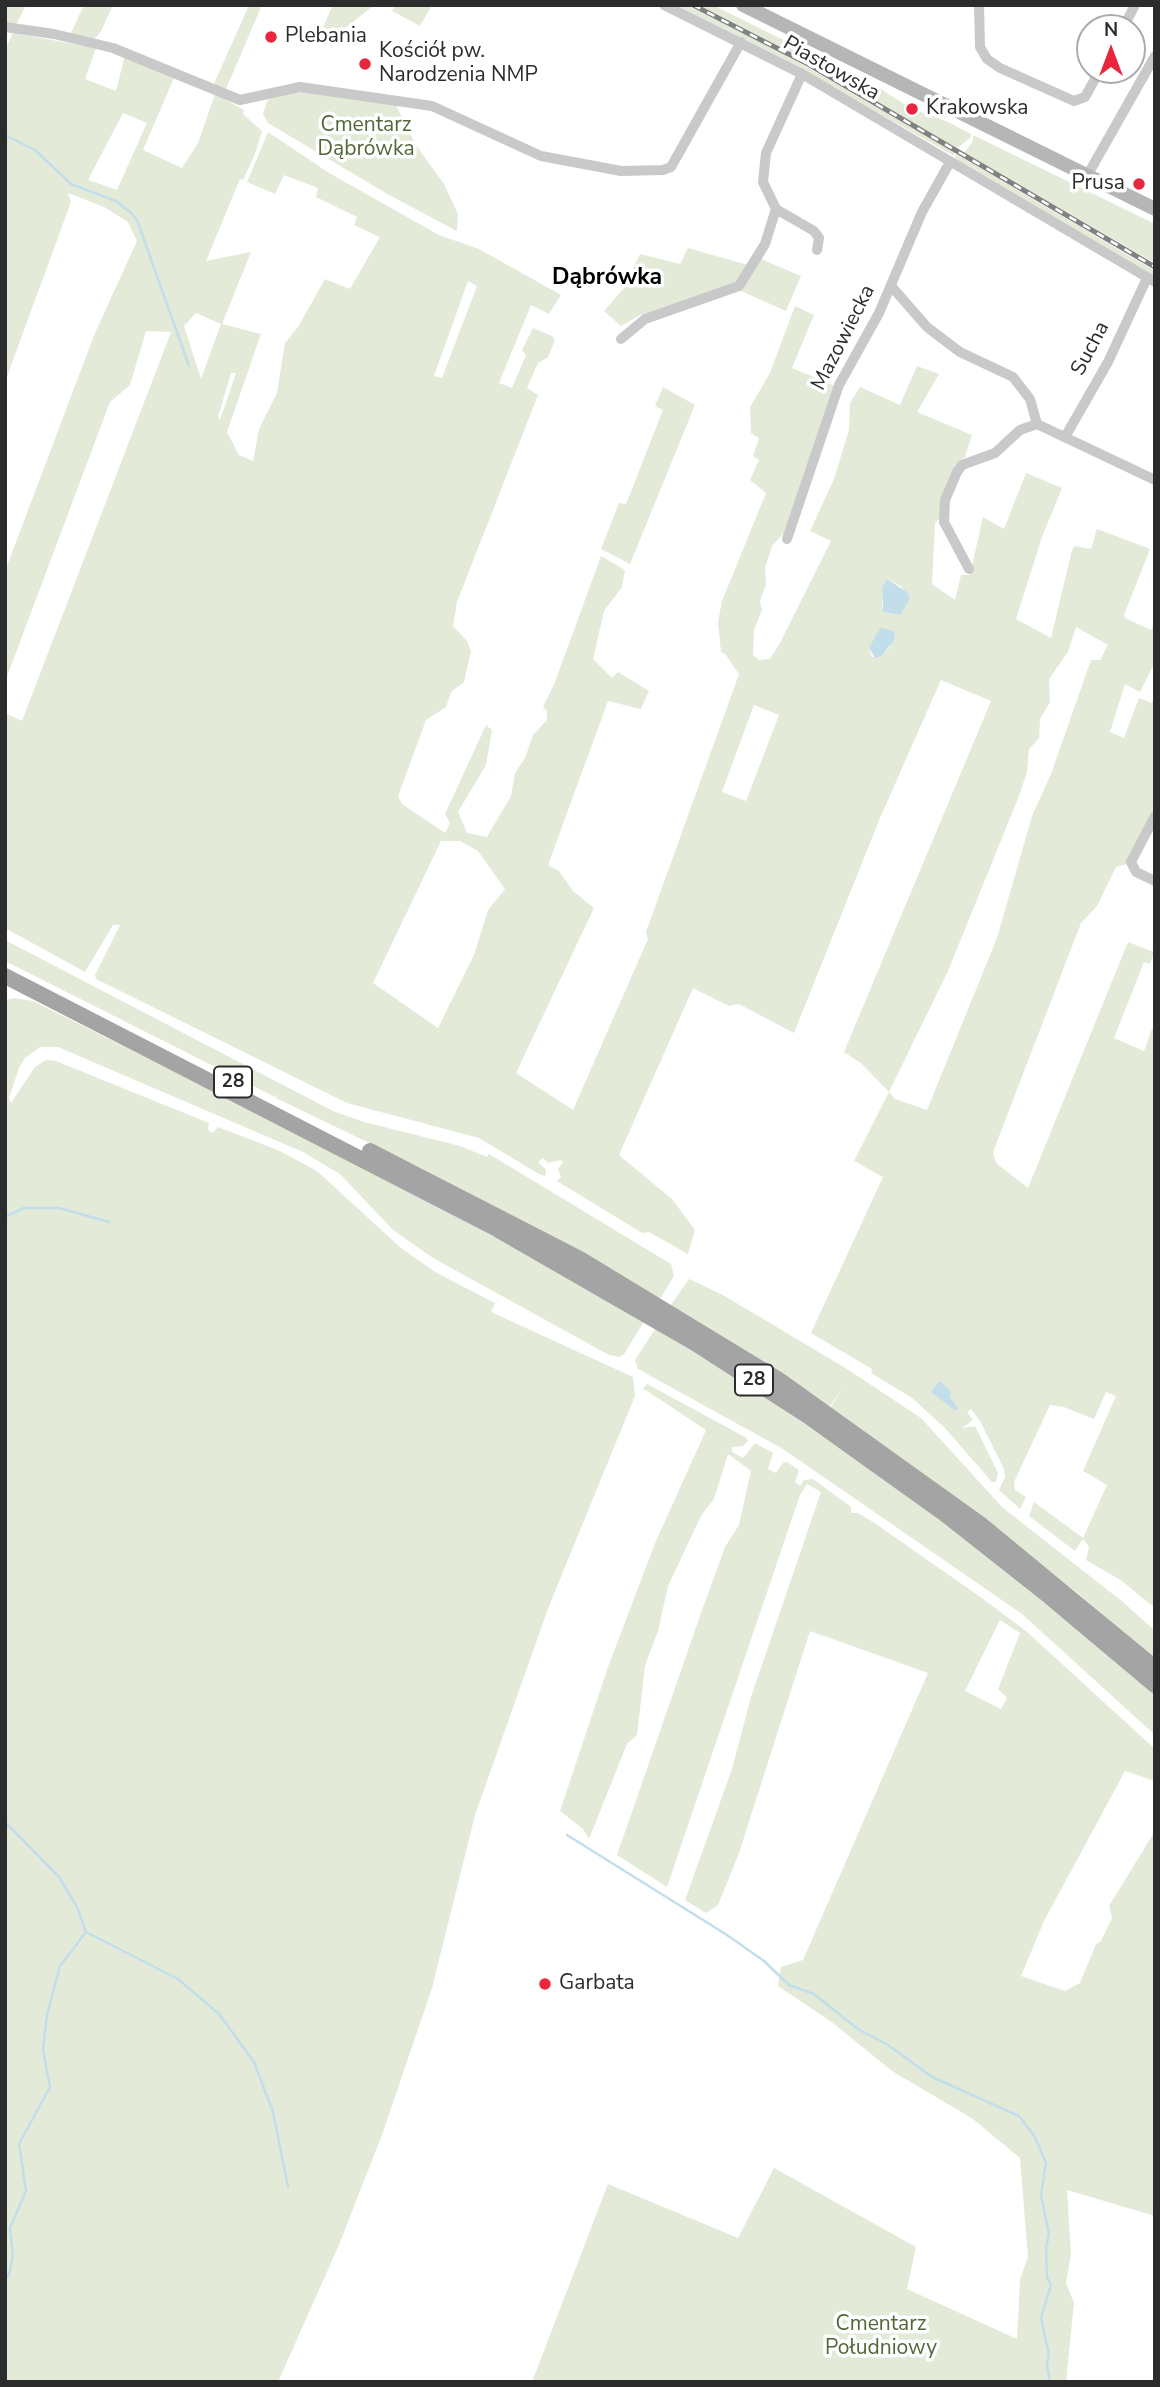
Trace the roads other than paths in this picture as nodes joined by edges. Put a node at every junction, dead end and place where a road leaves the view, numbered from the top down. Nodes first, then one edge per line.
1 (664, 5) edge
2 (743, 5) edge
3 (979, 5) edge
4 (5, 27) edge
5 (741, 42) junction
6 (1155, 56) edge
7 (802, 74) junction
8 (1092, 84) edge
9 (950, 162) junction
10 (1087, 176) junction
11 (776, 209) junction
12 (1155, 209) edge
13 (817, 250) dead end
14 (1151, 280) edge
15 (892, 286) junction
16 (621, 339) dead end
17 (1037, 424) junction
18 (1065, 437) junction
19 (1155, 480) edge
20 (787, 539) dead end
21 (969, 569) dead end
22 (1155, 816) edge
23 (1155, 881) edge
24 (5, 967) edge
25 (5, 976) edge
26 (1155, 1668) edge
27 (1155, 1685) edge

1 - 5 street, Piastowska
2 - 10 main road
3 - 8 street
4 - 5 street
5 - 7 street, Piastowska
6 - 10 street
7 - 9 street, Piastowska
7 - 11 street
9 - 14 street, Piastowska
9 - 15 street, Mazowiecka
10 - 12 main road
11 - 13 street
11 - 16 street
14 - 18 street, Sucha
15 - 17 street
15 - 20 street, Mazowiecka
17 - 18 street
17 - 21 street
18 - 19 street
22 - 23 street
24 - 26 main road, 28
25 - 27 main road, 28

